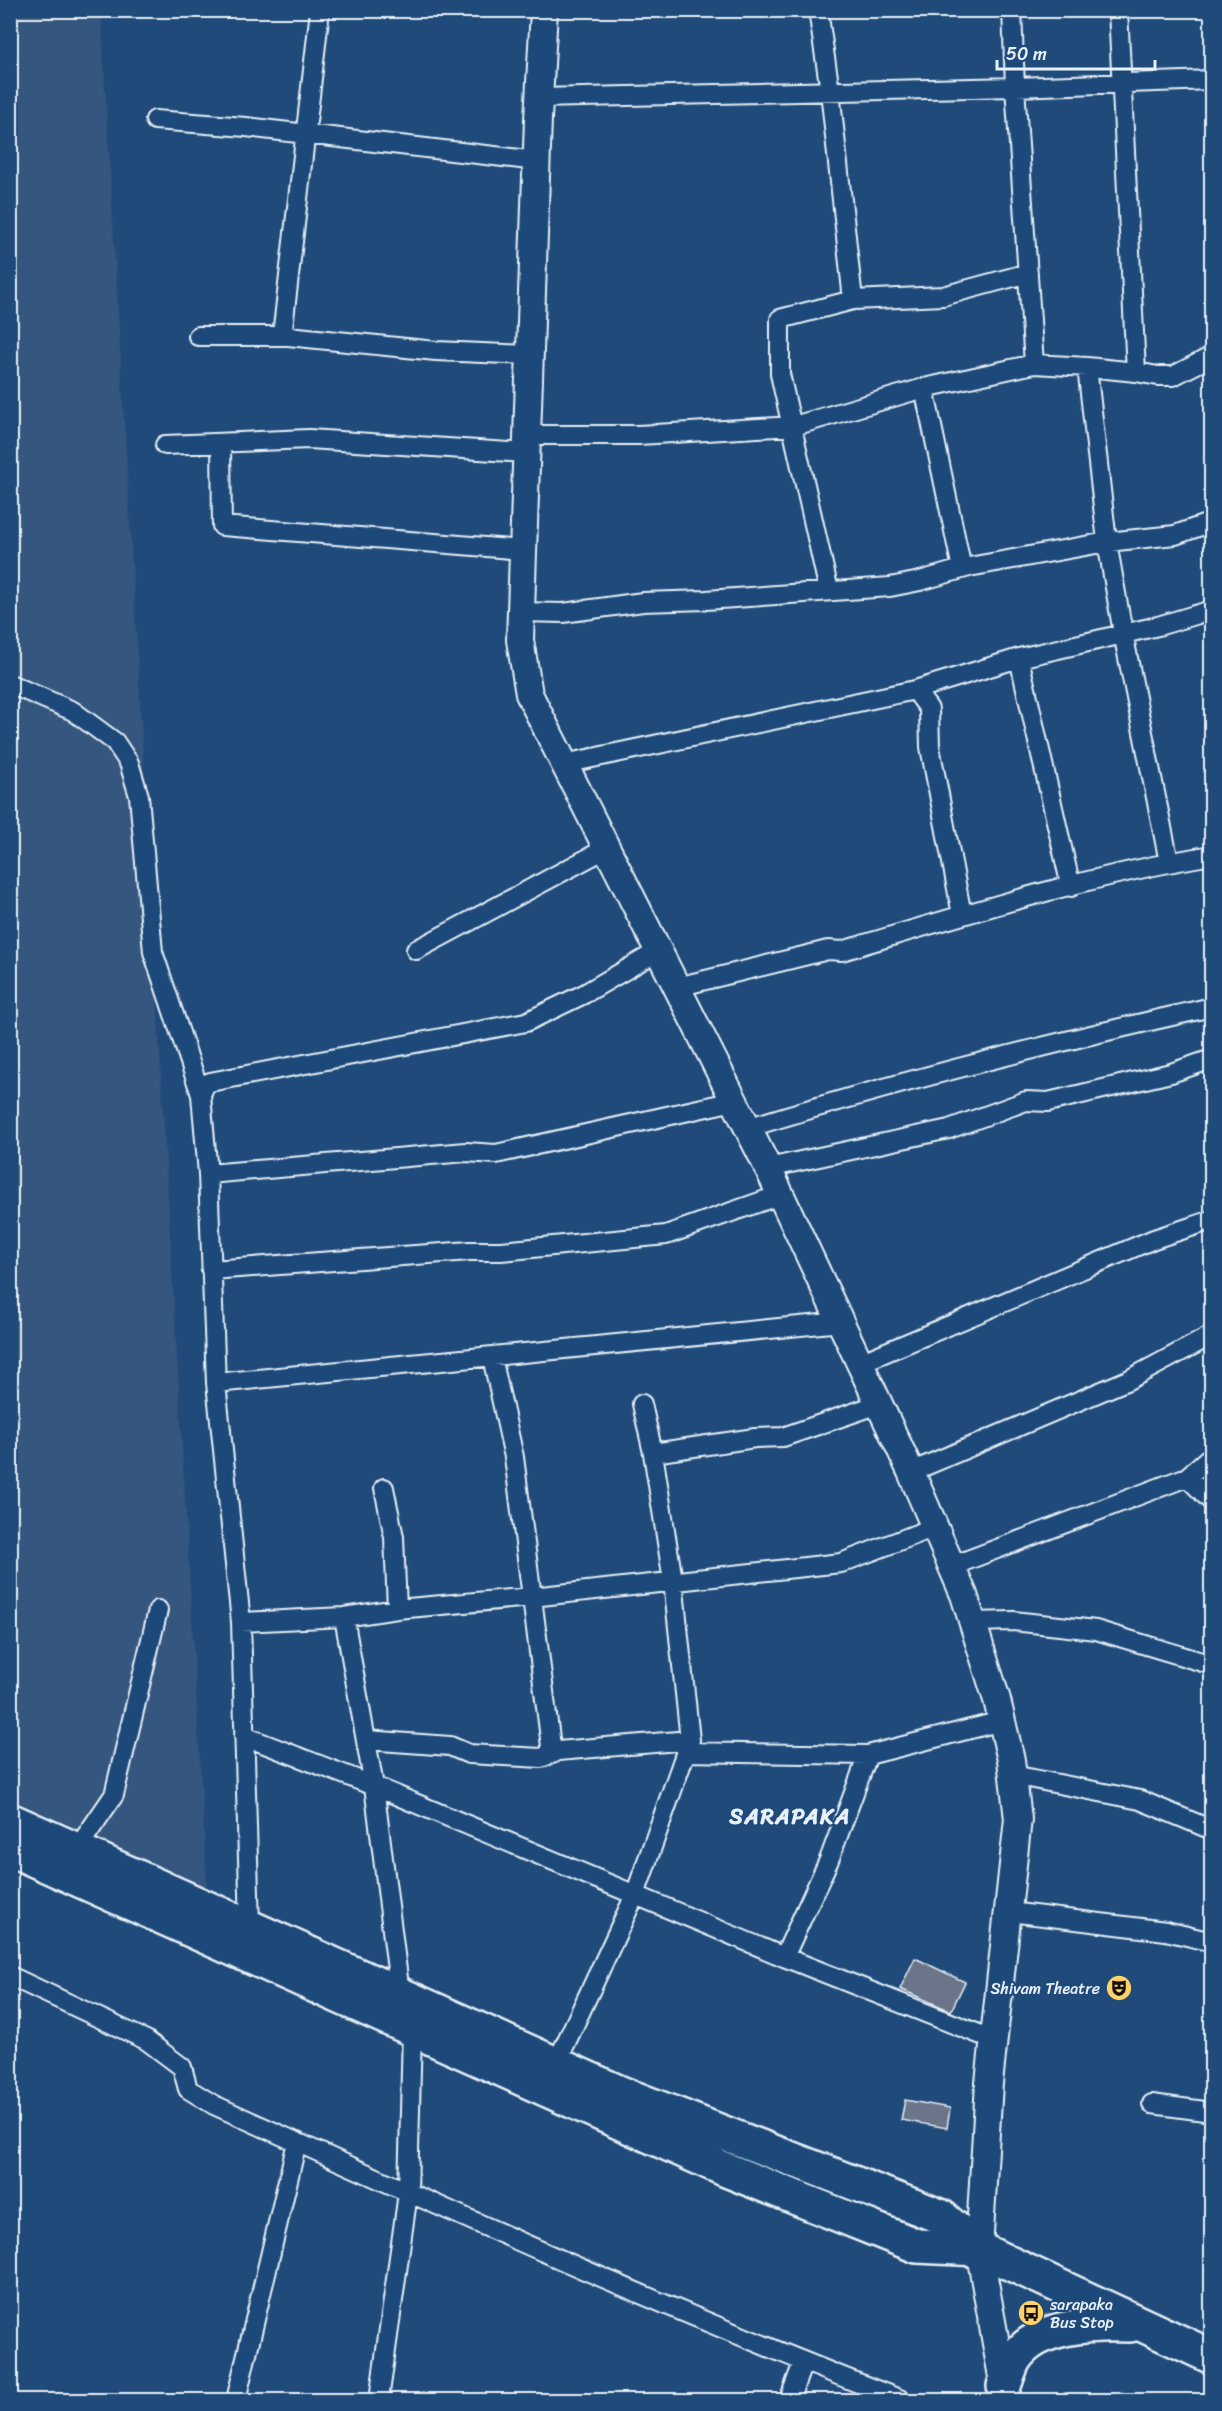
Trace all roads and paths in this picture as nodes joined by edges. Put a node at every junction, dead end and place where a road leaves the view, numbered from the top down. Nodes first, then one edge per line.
1 (320, 10) edge
2 (544, 10) edge
3 (818, 10) edge
4 (1012, 10) edge
5 (1118, 10) edge
6 (1212, 80) edge
7 (1121, 84) junction
8 (1015, 87) junction
9 (830, 91) junction
10 (539, 98) junction
11 (155, 120) dead end
12 (306, 134) junction
13 (537, 161) junction
14 (1028, 273) junction
15 (853, 300) junction
16 (198, 336) dead end
17 (282, 336) junction
18 (530, 356) junction
19 (1212, 356) edge
20 (1034, 364) junction
21 (1087, 367) junction
22 (1136, 372) junction
23 (924, 388) junction
24 (794, 426) junction
25 (221, 443) junction
26 (526, 444) junction
27 (165, 445) dead end
28 (1212, 522) edge
29 (1107, 542) junction
30 (523, 550) junction
31 (962, 569) junction
32 (829, 591) junction
33 (1212, 610) edge
34 (520, 612) junction
35 (1123, 633) junction
36 (1019, 658) junction
37 (10, 684) edge
38 (915, 690) junction
39 (564, 764) junction
40 (607, 848) junction
41 (1212, 855) edge
42 (1169, 862) junction
43 (1071, 887) junction
44 (962, 915) junction
45 (417, 950) dead end
46 (658, 951) junction
47 (677, 987) junction
48 (1212, 1007) edge
49 (1212, 1059) edge
50 (201, 1095) junction
51 (734, 1101) junction
52 (747, 1128) junction
53 (768, 1168) junction
54 (208, 1174) junction
55 (780, 1195) junction
56 (1212, 1220) edge
57 (211, 1270) junction
58 (840, 1322) junction
59 (1212, 1335) edge
60 (492, 1357) junction
61 (860, 1363) junction
62 (216, 1383) junction
63 (642, 1404) dead end
64 (879, 1404) junction
65 (653, 1453) junction
66 (1212, 1455) edge
67 (911, 1472) junction
68 (1187, 1477) junction
69 (384, 1488) dead end
70 (1212, 1502) edge
71 (935, 1527) junction
72 (952, 1566) junction
73 (673, 1581) junction
74 (532, 1597) junction
75 (398, 1609) junction
76 (158, 1610) dead end
77 (344, 1617) junction
78 (241, 1622) junction
79 (973, 1622) junction
80 (1212, 1665) edge
81 (1002, 1721) junction
82 (244, 1736) junction
83 (366, 1740) junction
84 (687, 1746) junction
85 (552, 1754) junction
86 (868, 1755) junction
87 (1013, 1775) junction
88 (374, 1786) junction
89 (10, 1820) edge
90 (1212, 1830) edge
91 (77, 1849) junction
92 (10, 1850) edge
93 (635, 1895) junction
94 (1009, 1912) junction
95 (250, 1927) junction
96 (1212, 1942) edge
97 (784, 1957) junction
98 (10, 1976) edge
99 (400, 1994) junction
100 (412, 2029) junction
101 (994, 2040) junction
102 (556, 2064) junction
103 (1152, 2104) dead end
104 (1212, 2112) edge
105 (297, 2142) junction
106 (408, 2193) junction
107 (979, 2249) junction
108 (1144, 2326) junction
109 (1212, 2357) edge
110 (803, 2363) junction
111 (1005, 2393) edge
112 (236, 2400) edge
113 (379, 2400) edge
114 (789, 2400) edge
115 (902, 2400) edge

1 - 12 street
2 - 10 main road
3 - 9 street
4 - 8 street
5 - 7 street
6 - 7 street
7 - 8 street
7 - 22 street
8 - 9 street
8 - 14 street
9 - 10 street
9 - 15 street
10 - 13 main road
11 - 12 street
12 - 13 street
12 - 17 street
13 - 18 main road
14 - 15 street
14 - 20 street
15 - 24 street
16 - 17 street
17 - 18 street
18 - 26 main road
19 - 22 street
20 - 21 street
20 - 23 street
21 - 22 street
21 - 29 street
23 - 24 street
23 - 31 street
24 - 26 street
24 - 32 street
25 - 26 street
25 - 27 street
25 - 30 street
26 - 30 main road
28 - 29 street
29 - 31 street
29 - 35 street
30 - 34 main road
31 - 32 street
32 - 34 street
33 - 35 street
34 - 39 main road
35 - 36 street
35 - 42 street
36 - 38 street
36 - 43 street
37 - 50 street
38 - 39 street
38 - 44 street
39 - 40 main road
40 - 45 street
40 - 46 main road
41 - 42 street
42 - 43 street
43 - 44 street
44 - 47 street
46 - 47 main road
46 - 50 street
47 - 51 main road
48 - 52 street
49 - 53 street
50 - 54 street
51 - 52 main road
51 - 54 street
52 - 53 main road
53 - 55 main road
54 - 57 street
55 - 57 street
55 - 58 main road
56 - 61 street
57 - 62 street
58 - 60 street
58 - 61 main road
59 - 67 street
60 - 62 street
60 - 74 street
61 - 64 main road
62 - 78 street
63 - 65 street
64 - 65 street
64 - 67 main road
65 - 73 street
66 - 68 street
67 - 71 main road
68 - 70 street
68 - 72 street
69 - 75 street
71 - 72 main road
71 - 73 street
72 - 79 main road
73 - 74 street
73 - 84 street
74 - 75 street
74 - 85 street
75 - 77 street
76 - 91 street
77 - 78 street
77 - 83 street
78 - 82 street
79 - 80 street
79 - 81 main road
81 - 86 street
81 - 87 main road
82 - 88 street
82 - 95 street
83 - 85 street
83 - 88 street
84 - 85 street
84 - 86 street
84 - 93 street
86 - 97 street
87 - 90 street
87 - 94 main road
88 - 93 street
88 - 99 street
89 - 91 highway
91 - 95 highway
92 - 100 highway
93 - 97 street
93 - 102 street
94 - 96 street
94 - 101 main road
95 - 99 highway
97 - 101 street
98 - 105 street
99 - 102 highway
100 - 106 street
100 - 107 highway
101 - 107 main road
102 - 107 highway
103 - 104 street
105 - 106 street
105 - 112 street
106 - 110 street
106 - 113 street
107 - 108 highway
107 - 111 main road
108 - 109 highway
108 - 111 highway
110 - 114 street
110 - 115 street

